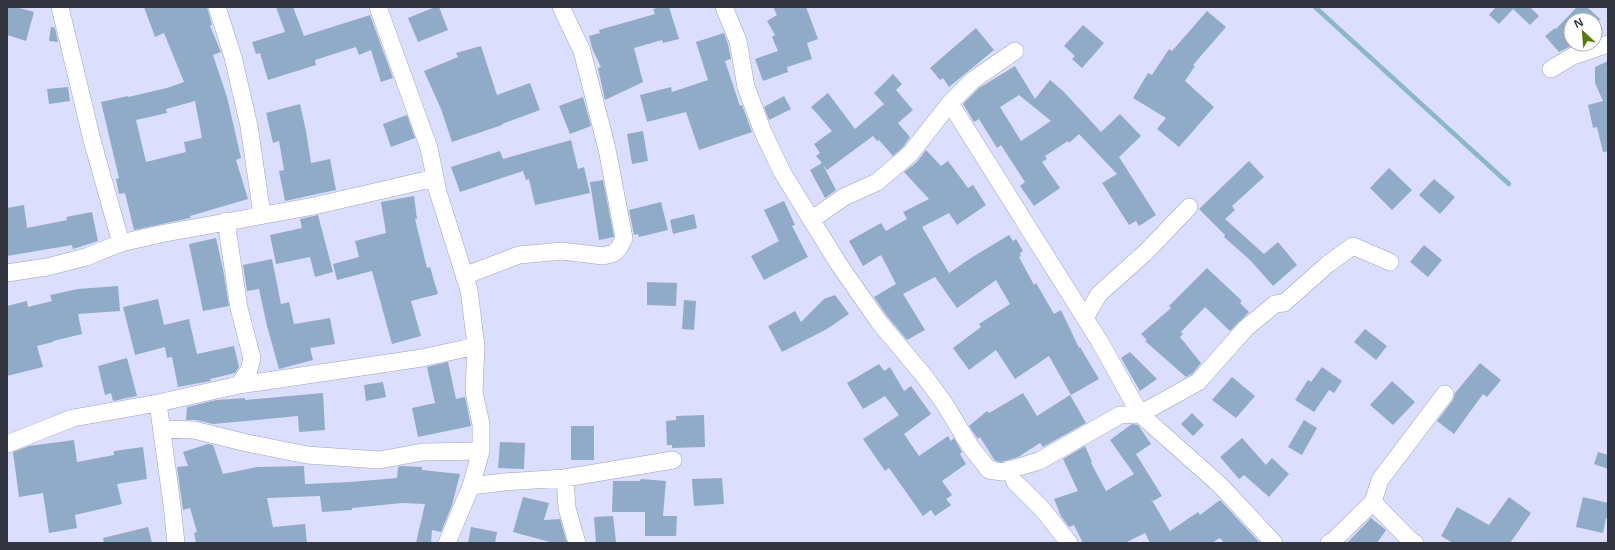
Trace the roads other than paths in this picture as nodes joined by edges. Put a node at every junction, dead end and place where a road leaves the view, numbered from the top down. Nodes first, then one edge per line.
1 (60, 7) edge
2 (217, 7) edge
3 (378, 7) edge
4 (561, 7) edge
5 (724, 7) edge
6 (1608, 44) edge
7 (1015, 51) dead end
8 (1551, 69) dead end
9 (950, 103) junction
10 (435, 178) junction
11 (1189, 207) dead end
12 (262, 215) junction
13 (811, 220) junction
14 (226, 221) junction
15 (120, 243) junction
16 (1390, 262) dead end
17 (7, 273) edge
18 (464, 276) junction
19 (1085, 318) junction
20 (476, 346) junction
21 (239, 385) junction
22 (1446, 394) dead end
23 (158, 403) junction
24 (1140, 414) junction
25 (162, 429) junction
26 (7, 444) edge
27 (481, 451) junction
28 (673, 460) dead end
29 (1010, 469) junction
30 (565, 478) junction
31 (471, 486) junction
32 (1374, 502) junction
33 (176, 543) edge
34 (447, 543) edge
35 (577, 543) edge
36 (1069, 543) edge
37 (1274, 543) edge
38 (1329, 543) edge
39 (1415, 543) edge

1 - 15 street
2 - 12 street
3 - 10 street
4 - 18 street
5 - 13 street
6 - 8 street
7 - 9 street
9 - 13 street
9 - 19 street
10 - 12 street
10 - 18 street
11 - 19 street
12 - 14 street
13 - 29 street
14 - 15 street
14 - 21 street
15 - 17 street
16 - 24 street
18 - 20 street
19 - 24 street
20 - 21 street
20 - 27 street
21 - 23 street
22 - 32 street
23 - 25 street
23 - 26 street
24 - 29 street
24 - 37 street
25 - 27 street
25 - 33 street
27 - 31 street
28 - 30 street
29 - 36 street
30 - 31 street
30 - 35 street
31 - 34 street
32 - 38 street
32 - 39 street

